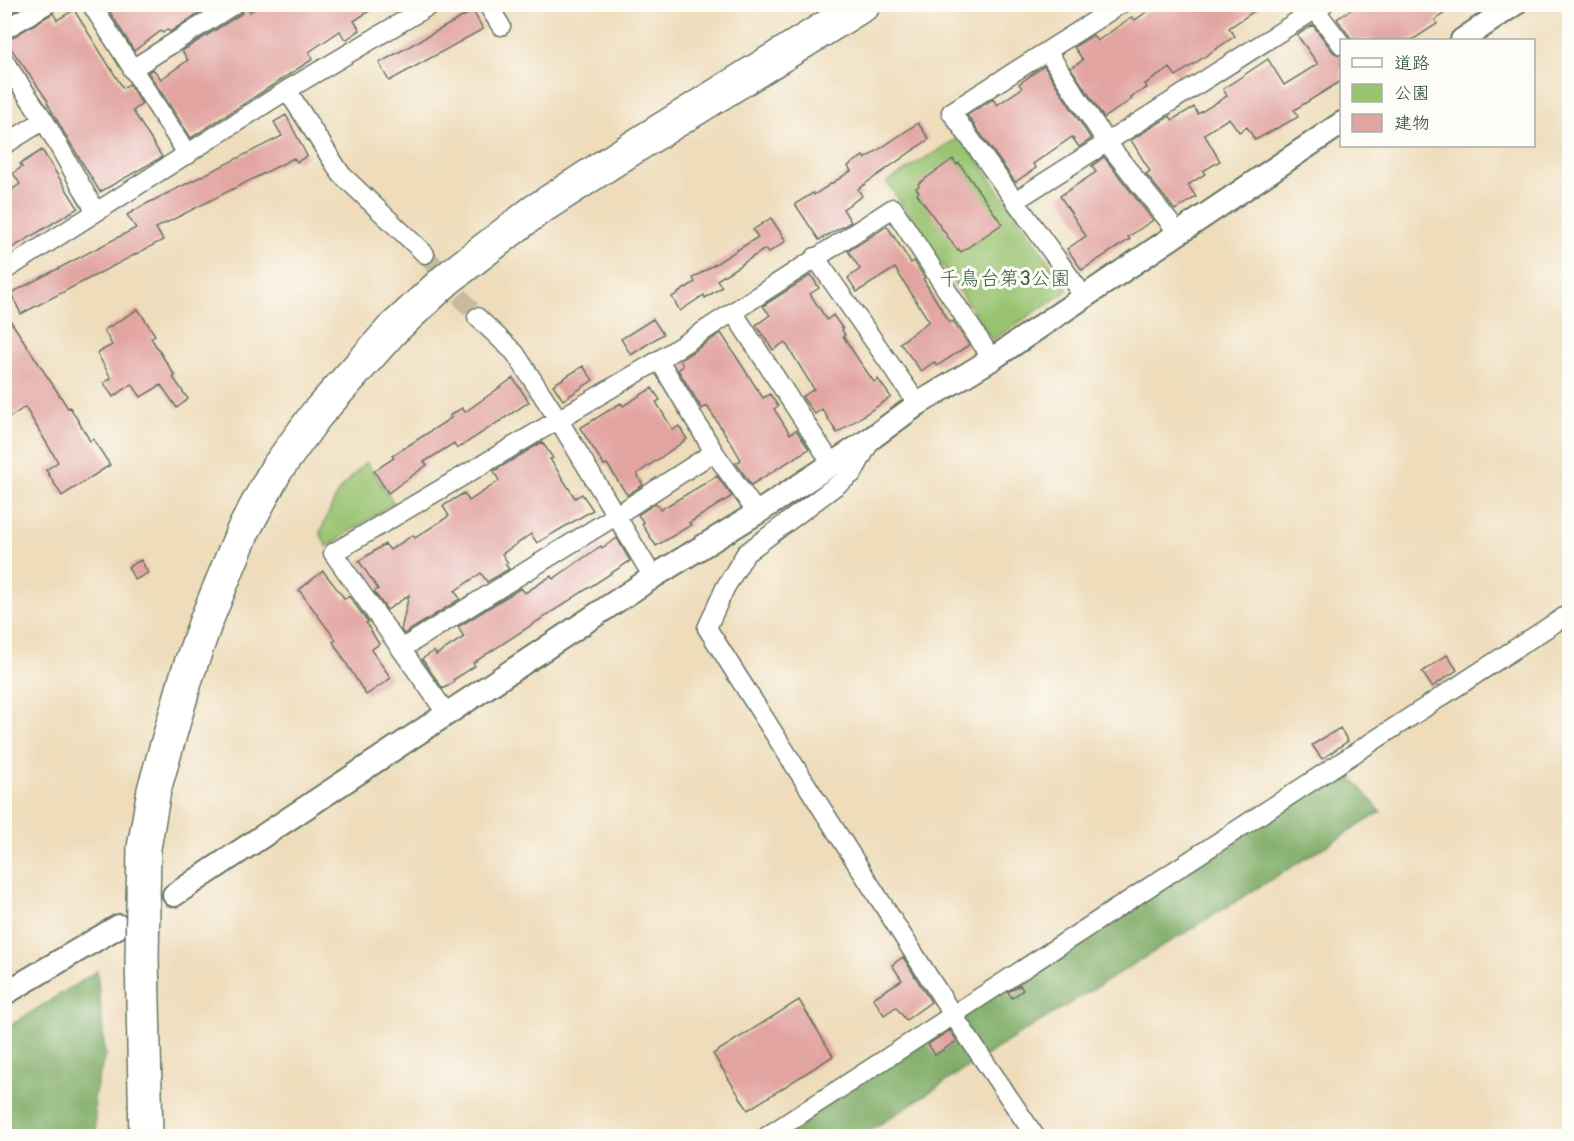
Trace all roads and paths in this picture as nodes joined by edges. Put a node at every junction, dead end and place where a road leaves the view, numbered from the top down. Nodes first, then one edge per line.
1 (47, 4) edge
2 (91, 4) edge
3 (235, 4) edge
4 (432, 4) edge
5 (486, 4) edge
6 (864, 4) edge
7 (1121, 4) edge
8 (1512, 5) edge
9 (1317, 6) edge
10 (501, 26) dead end
11 (4, 30) edge
12 (1463, 39) edge
13 (1340, 43) edge
14 (1047, 51) junction
15 (4, 62) edge
16 (132, 69) junction
17 (287, 90) junction
18 (44, 120) junction
19 (1340, 124) edge
20 (1108, 144) junction
21 (4, 145) edge
22 (188, 155) junction
23 (1015, 201) junction
24 (96, 212) junction
25 (1179, 234) junction
26 (425, 254) tunnel mouth
27 (815, 257) junction
28 (4, 271) edge
29 (1085, 298) junction
30 (733, 312) junction
31 (477, 317) tunnel mouth
32 (992, 359) junction
33 (659, 360) junction
34 (918, 404) junction
35 (558, 419) junction
36 (873, 437) junction
37 (714, 452) junction
38 (832, 464) junction
39 (757, 513) junction
40 (617, 515) junction
41 (653, 577) junction
42 (1569, 613) edge
43 (401, 649) junction
44 (447, 714) junction
45 (174, 895) dead end
46 (119, 926) dead end
47 (4, 994) edge
48 (953, 1015) junction
49 (146, 1137) edge
50 (766, 1137) edge
51 (1035, 1137) edge

1 - 11 street
2 - 16 street
3 - 16 street
4 - 17 street
5 - 10 street
6 - 49 highway, bridge
7 - 14 street
8 - 12 street
9 - 13 street
9 - 20 street
14 - 20 street
14 - 23 street
15 - 18 street
16 - 22 street
17 - 22 street
17 - 26 street
18 - 21 street
18 - 24 street
19 - 25 street
20 - 23 street
20 - 25 street
22 - 24 street
23 - 29 street
24 - 28 street
25 - 29 street
27 - 30 street
27 - 32 street
27 - 34 street
29 - 32 street
30 - 33 street
30 - 38 street
31 - 35 street
32 - 34 street
33 - 35 street
33 - 37 street
34 - 36 street
35 - 40 street
35 - 43 street
36 - 38 street
36 - 48 street
37 - 39 street
37 - 40 street
38 - 39 street
39 - 41 street
40 - 41 street
40 - 43 street
41 - 44 street
42 - 48 street
43 - 44 street
44 - 45 street
46 - 47 street
48 - 50 street
48 - 51 street

